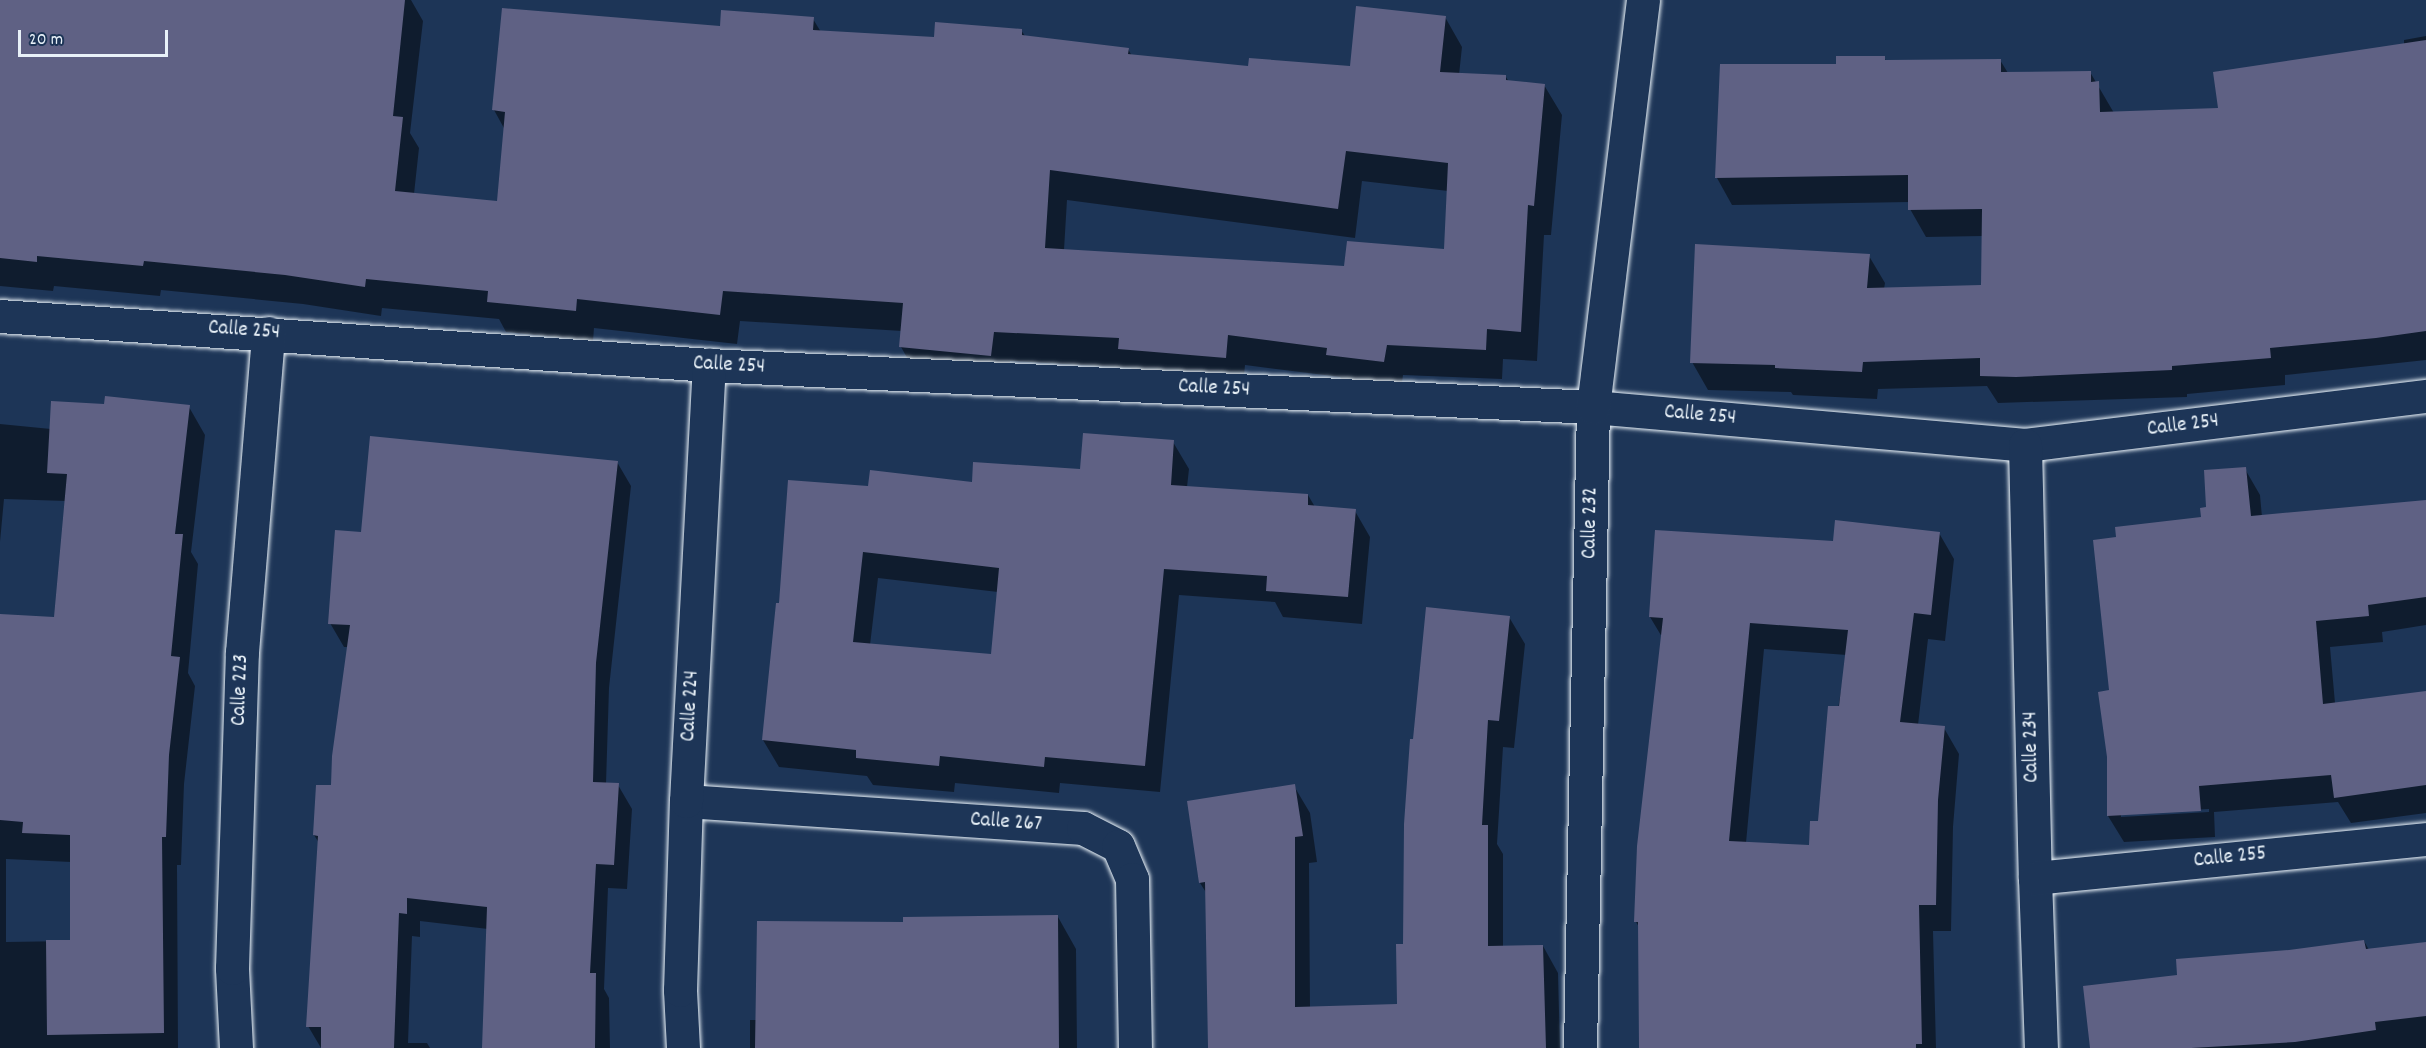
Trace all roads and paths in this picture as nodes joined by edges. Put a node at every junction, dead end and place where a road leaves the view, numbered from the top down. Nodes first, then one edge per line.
1 (1643, 0) edge
2 (0, 316) edge
3 (268, 333) junction
4 (709, 365) junction
5 (2426, 396) edge
6 (1593, 406) junction
7 (2025, 445) junction
8 (686, 801) junction
9 (2426, 839) edge
10 (2035, 878) junction
11 (236, 1048) edge
12 (683, 1048) edge
13 (1135, 1048) edge
14 (1580, 1048) edge
15 (2041, 1048) edge

1 - 6 street, Calle 232
2 - 3 street, Calle 254
3 - 4 street, Calle 254
3 - 11 street, Calle 223
4 - 6 street, Calle 254
4 - 8 street, Calle 224
5 - 7 street, Calle 254
6 - 7 street, Calle 254
6 - 14 street, Calle 232
7 - 10 street, Calle 234
8 - 12 street, Calle 224
8 - 13 street, Calle 267
9 - 10 street, Calle 255
10 - 15 street, Calle 234

